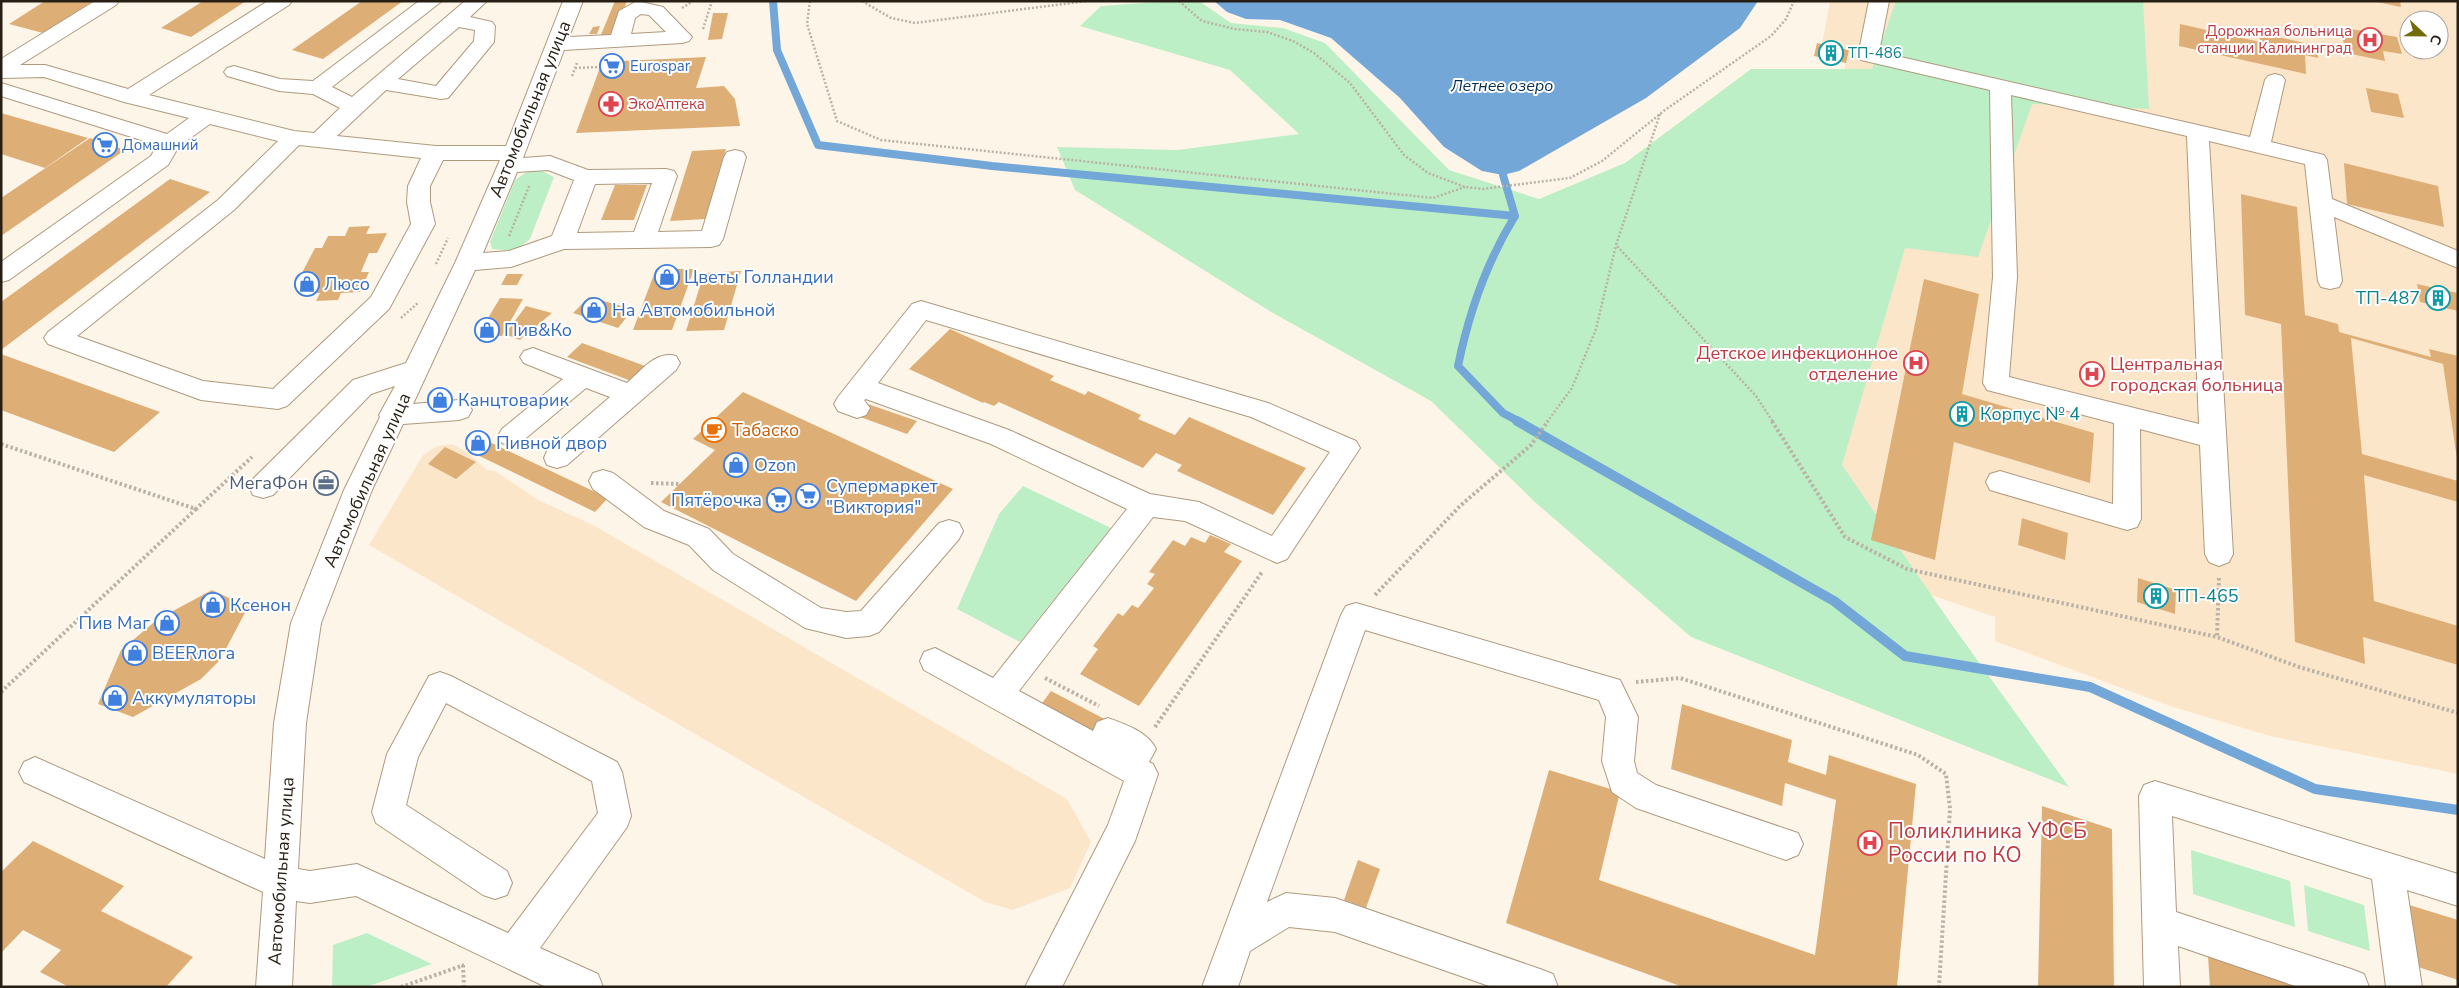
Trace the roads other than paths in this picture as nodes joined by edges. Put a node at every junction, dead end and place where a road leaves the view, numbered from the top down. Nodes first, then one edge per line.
1 (109, 1) edge
2 (282, 1) edge
3 (432, 1) edge
4 (477, 1) edge
5 (573, 1) edge
6 (1879, 1) edge
7 (455, 20) junction
8 (618, 41) dead end
9 (557, 44) junction
10 (1, 68) edge
11 (1, 72) edge
12 (234, 72) dead end
13 (2275, 80) dead end
14 (382, 82) junction
15 (2000, 87) junction
16 (317, 88) junction
17 (1, 89) edge
18 (131, 96) junction
19 (354, 106) junction
20 (208, 115) junction
21 (2198, 132) junction
22 (294, 138) junction
23 (319, 141) junction
24 (170, 142) junction
25 (2259, 146) junction
26 (436, 153) junction
27 (735, 157) dead end
28 (511, 160) junction
29 (586, 177) junction
30 (2321, 203) junction
31 (643, 240) junction
32 (562, 241) junction
33 (2458, 260) edge
34 (467, 263) junction
35 (1, 274) edge
36 (2330, 281) dead end
37 (533, 356) dead end
38 (667, 363) dead end
39 (416, 370) junction
40 (582, 376) junction
41 (630, 395) junction
42 (459, 410) dead end
43 (392, 415) junction
44 (2127, 416) junction
45 (511, 436) dead end
46 (2213, 438) junction
47 (557, 458) dead end
48 (603, 481) dead end
49 (2000, 482) dead end
50 (263, 487) dead end
51 (1146, 505) junction
52 (948, 531) dead end
53 (2219, 554) road end
54 (935, 661) dead end
55 (998, 695) junction
56 (1108, 721) road end
57 (1134, 758) junction
58 (35, 772) dead end
59 (1786, 844) dead end
60 (2387, 868) junction
61 (280, 883) junction
62 (496, 883) dead end
63 (2458, 890) edge
64 (2160, 924) junction
65 (1236, 940) junction
66 (513, 953) junction
67 (274, 987) edge
68 (585, 987) edge
69 (1043, 987) edge
70 (1220, 987) edge
71 (1540, 987) edge
72 (2162, 987) edge
73 (2351, 987) edge
74 (2404, 987) edge

1 - 10 street
2 - 18 street
3 - 16 street
4 - 7 street
5 - 9 street, Автомобильная улица
6 - 15 street
7 - 14 street
7 - 14 street
8 - 9 street
9 - 28 street, Автомобильная улица
11 - 18 street
12 - 16 street
13 - 25 street
14 - 19 street
15 - 21 street
15 - 44 street
16 - 19 street
17 - 24 street
18 - 20 street
19 - 23 street
20 - 22 street
20 - 24 street
21 - 25 street
21 - 46 street
22 - 23 street
22 - 26 street
23 - 26 street
24 - 35 street
25 - 30 street
26 - 28 street
27 - 31 street
28 - 29 street
28 - 34 street, Автомобильная улица
29 - 31 street
29 - 32 street
30 - 33 street
30 - 36 street
31 - 32 street
32 - 34 street
34 - 39 street, Автомобильная улица
37 - 40 street
38 - 41 street
39 - 43 street, Автомобильная улица
39 - 50 street
40 - 41 street
40 - 45 street
41 - 47 street
42 - 43 street
43 - 61 street, Автомобильная улица
44 - 46 street
44 - 49 street
46 - 53 street
48 - 52 street
51 - 51 street
51 - 55 street
54 - 55 street
55 - 57 street
56 - 57 street
57 - 69 street
58 - 61 street
59 - 65 street
60 - 63 street
60 - 64 street
60 - 74 street
61 - 66 street
61 - 67 street, Автомобильная улица
62 - 66 street
64 - 72 street
64 - 73 street
65 - 70 street
65 - 71 street
66 - 68 street

